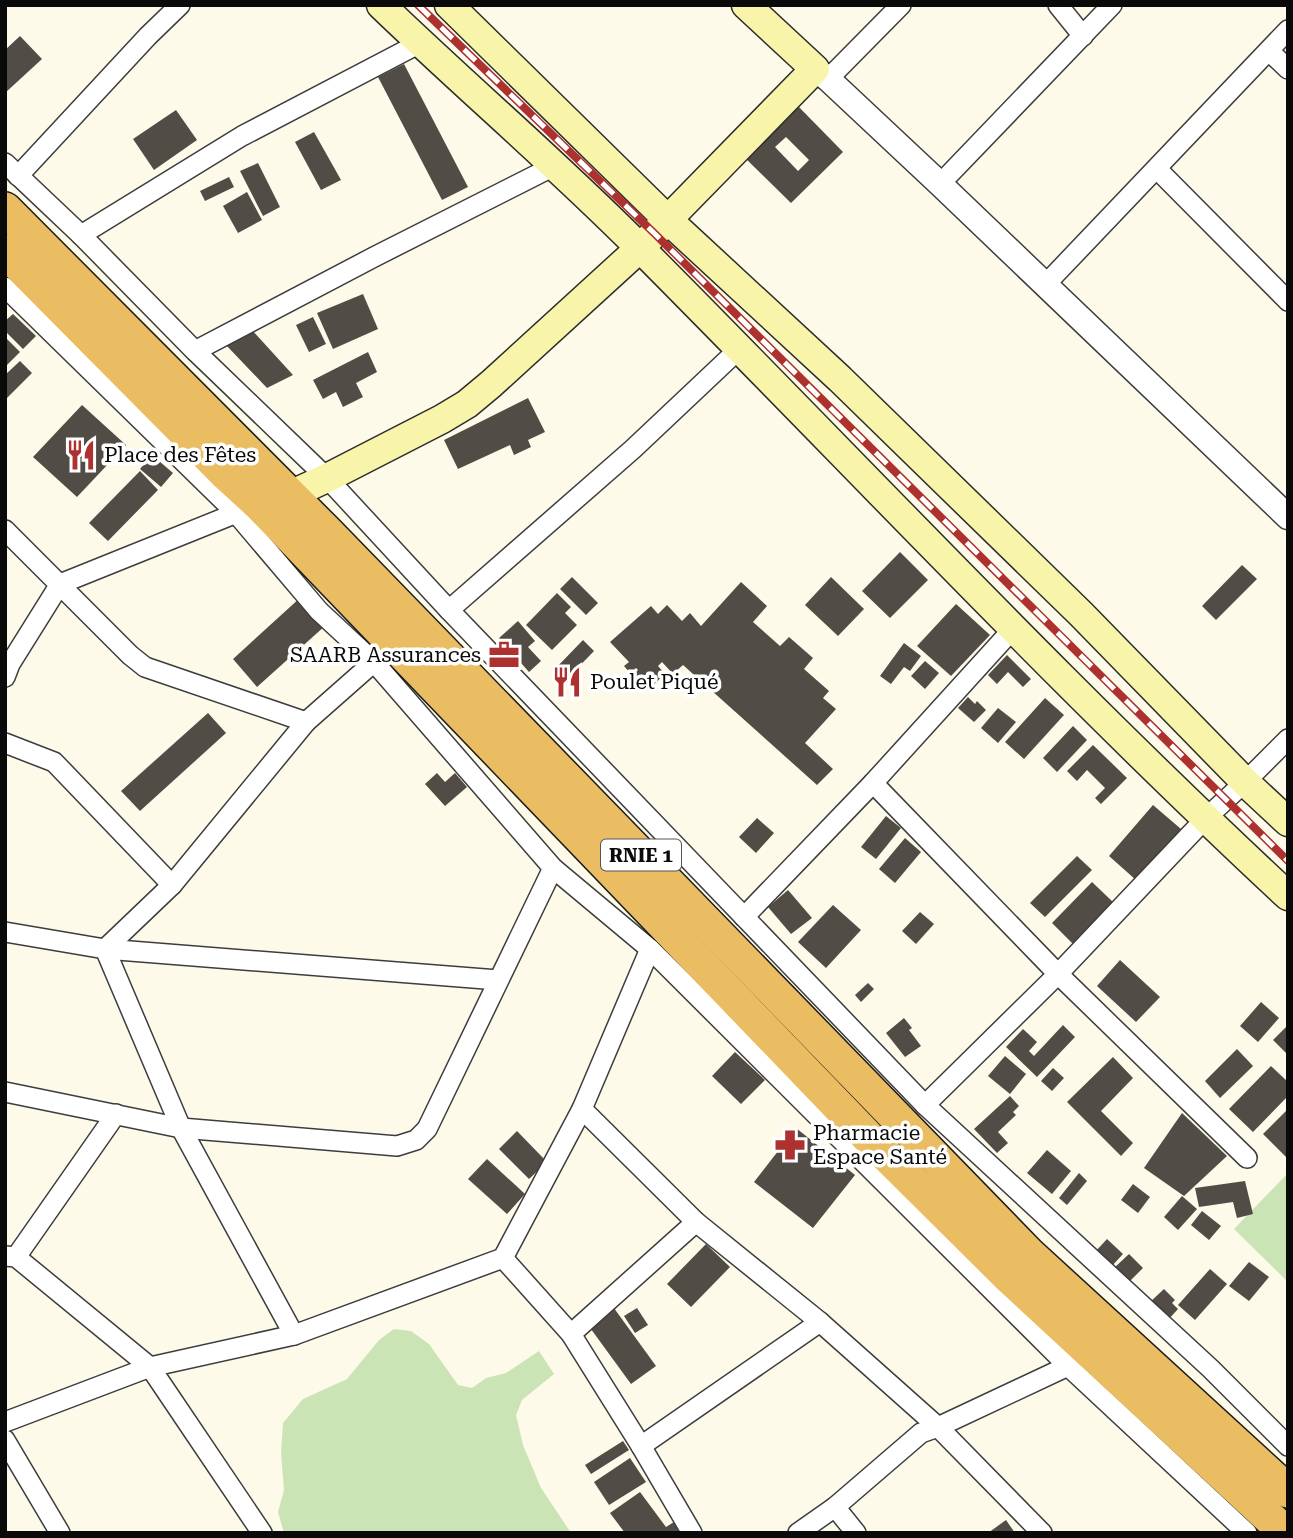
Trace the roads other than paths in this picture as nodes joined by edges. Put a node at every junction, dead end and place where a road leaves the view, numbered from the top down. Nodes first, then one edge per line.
1 (180, 5) edge
2 (381, 5) edge
3 (449, 5) edge
4 (746, 5) edge
5 (901, 5) edge
6 (1058, 5) edge
7 (1112, 5) edge
8 (1288, 30) edge
9 (1083, 36) junction
10 (420, 43) junction
11 (1269, 51) junction
12 (1288, 69) edge
13 (821, 74) junction
14 (554, 166) junction
15 (12, 169) edge
16 (1157, 169) junction
17 (940, 184) junction
18 (5, 209) edge
19 (667, 219) junction
20 (81, 235) junction
21 (640, 248) junction
22 (5, 251) edge
23 (1045, 285) junction
24 (5, 287) edge
25 (1288, 301) edge
26 (739, 349) junction
27 (195, 351) junction
28 (327, 478) junction
29 (262, 504) junction
30 (1288, 517) edge
31 (5, 530) edge
32 (60, 584) junction
33 (449, 610) junction
34 (1013, 629) junction
35 (374, 662) junction
36 (5, 677) edge
37 (306, 722) junction
38 (1288, 738) edge
39 (5, 743) edge
40 (1245, 782) junction
41 (873, 783) junction
42 (1205, 819) junction
43 (1288, 822) edge
44 (553, 867) junction
45 (172, 886) junction
46 (1288, 896) edge
47 (744, 917) junction
48 (5, 932) edge
49 (105, 949) junction
50 (650, 949) junction
51 (1058, 974) junction
52 (498, 980) junction
53 (5, 1092) edge
54 (925, 1105) junction
55 (582, 1109) junction
56 (117, 1114) junction
57 (181, 1128) junction
58 (1247, 1158) dead end
59 (696, 1222) junction
60 (11, 1256) edge
61 (503, 1258) junction
62 (820, 1322) junction
63 (571, 1334) junction
64 (294, 1335) junction
65 (1068, 1366) junction
66 (150, 1367) junction
67 (5, 1422) edge
68 (938, 1427) junction
69 (5, 1440) edge
70 (641, 1446) junction
71 (1288, 1446) edge
72 (1288, 1491) edge
73 (835, 1507) junction
74 (53, 1529) edge
75 (262, 1533) edge
76 (692, 1533) edge
77 (798, 1533) edge
78 (856, 1533) edge
79 (1042, 1533) edge
80 (1247, 1533) edge
81 (1286, 1533) edge

1 - 15 street
2 - 10 main road
3 - 19 main road
4 - 13 main road
5 - 13 street
6 - 9 street
7 - 9 street
8 - 11 street
9 - 17 street
10 - 14 main road
10 - 20 street
11 - 12 street
11 - 16 street
13 - 17 street
13 - 19 main road
14 - 21 main road
14 - 27 street
15 - 20 street
16 - 23 street
16 - 25 street
17 - 23 street
18 - 29 highway, RNIE 1
19 - 21 main road
19 - 40 main road
20 - 27 street
21 - 26 main road
21 - 28 main road
22 - 29 highway, RNIE 1
23 - 30 street
24 - 29 street
26 - 33 street
26 - 34 main road
27 - 28 street
28 - 29 main road
28 - 33 street
29 - 32 street
29 - 35 street
29 - 72 highway, RNIE 1
29 - 81 highway, RNIE 1
31 - 32 street
32 - 36 street
32 - 37 street
33 - 47 street
34 - 41 street
34 - 42 main road
35 - 37 street
35 - 44 street
37 - 45 street
38 - 40 street
39 - 45 street
40 - 42 street
40 - 43 main road
41 - 47 street
41 - 51 street
42 - 46 main road
42 - 51 street
44 - 50 street
44 - 52 street
45 - 49 street
47 - 54 street
48 - 49 street
49 - 52 street
49 - 57 street
50 - 55 street
50 - 65 street
51 - 54 street
51 - 58 street
52 - 57 street
53 - 56 street
54 - 71 street
55 - 59 street
55 - 61 street
56 - 57 street
56 - 60 street
57 - 64 street
59 - 62 street
59 - 63 street
60 - 66 street
61 - 63 street
61 - 64 street
62 - 68 street
62 - 70 street
63 - 70 street
64 - 66 street
65 - 68 street
65 - 80 street
66 - 67 street
66 - 75 street
68 - 73 street
68 - 79 street
69 - 74 street
70 - 76 street
73 - 77 street
73 - 78 street

